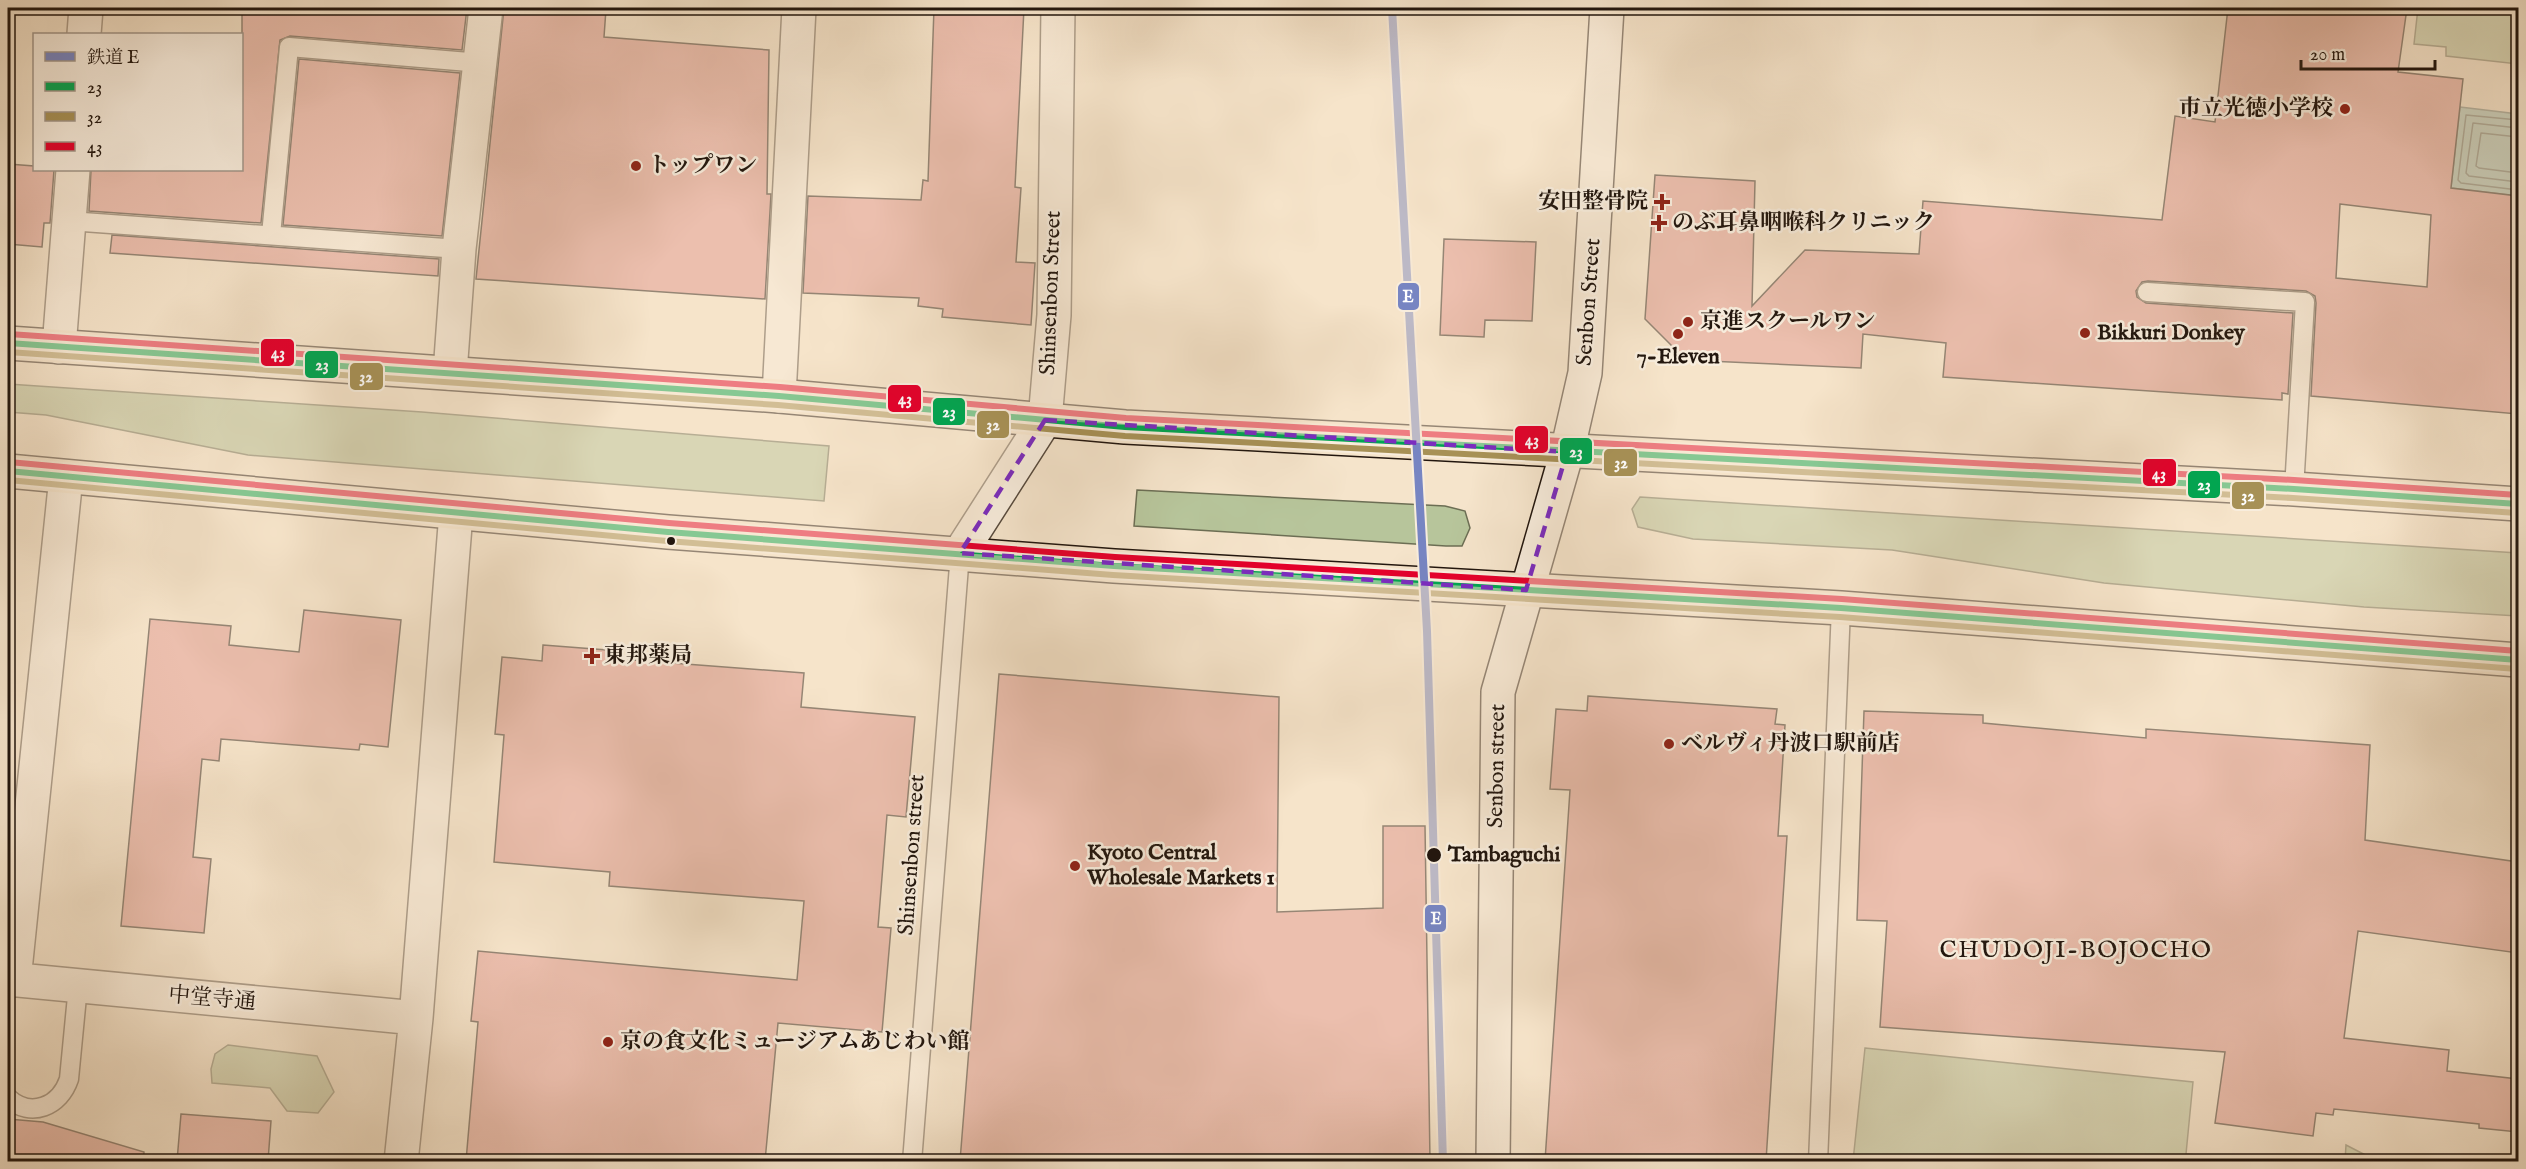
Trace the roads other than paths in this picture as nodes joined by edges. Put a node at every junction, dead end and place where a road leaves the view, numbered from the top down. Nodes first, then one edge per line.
1 (86, 8) edge
2 (486, 8) edge
3 (799, 8) edge
4 (1058, 8) edge
5 (1607, 8) edge
6 (84, 33) edge
7 (481, 63) junction
8 (73, 171) edge
9 (69, 221) junction
10 (271, 235) junction
11 (459, 249) junction
12 (2147, 292) dead end
13 (8, 343) edge
14 (59, 347) junction
15 (450, 373) junction
16 (779, 396) junction
17 (1045, 420) junction
18 (1567, 452) junction
19 (8, 471) edge
20 (66, 477) junction
21 (2294, 489) junction
22 (2518, 504) edge
23 (456, 513) junction
24 (960, 553) junction
25 (1526, 590) junction
26 (1841, 608) junction
27 (2518, 660) edge
28 (11, 980) edge
29 (78, 986) junction
30 (416, 1018) junction
31 (8, 1098) edge
32 (401, 1161) edge
33 (912, 1161) edge
34 (1493, 1161) edge
35 (1818, 1161) edge

1 - 6 street
2 - 7 street
3 - 16 street
4 - 17 street, Shinsenbon Street
5 - 18 street, Senbon Street
7 - 10 lane
7 - 11 street
8 - 9 street
9 - 10 lane
9 - 14 street
10 - 11 lane
11 - 15 street
12 - 21 lane
13 - 14 highway
14 - 15 highway
15 - 16 highway
16 - 17 highway
17 - 18 highway
17 - 24 street, Shinsenbon Street
18 - 21 highway
18 - 25 street, Senbon street
19 - 20 highway
20 - 23 highway
20 - 28 street
21 - 22 highway
23 - 24 highway
23 - 30 street
24 - 25 highway
24 - 33 lane, Shinsenbon street
25 - 26 highway
25 - 34 street, Senbon street
26 - 27 highway
26 - 35 lane
28 - 29 street, 中堂寺通
29 - 30 street, 中堂寺通
29 - 31 lane
30 - 32 street

